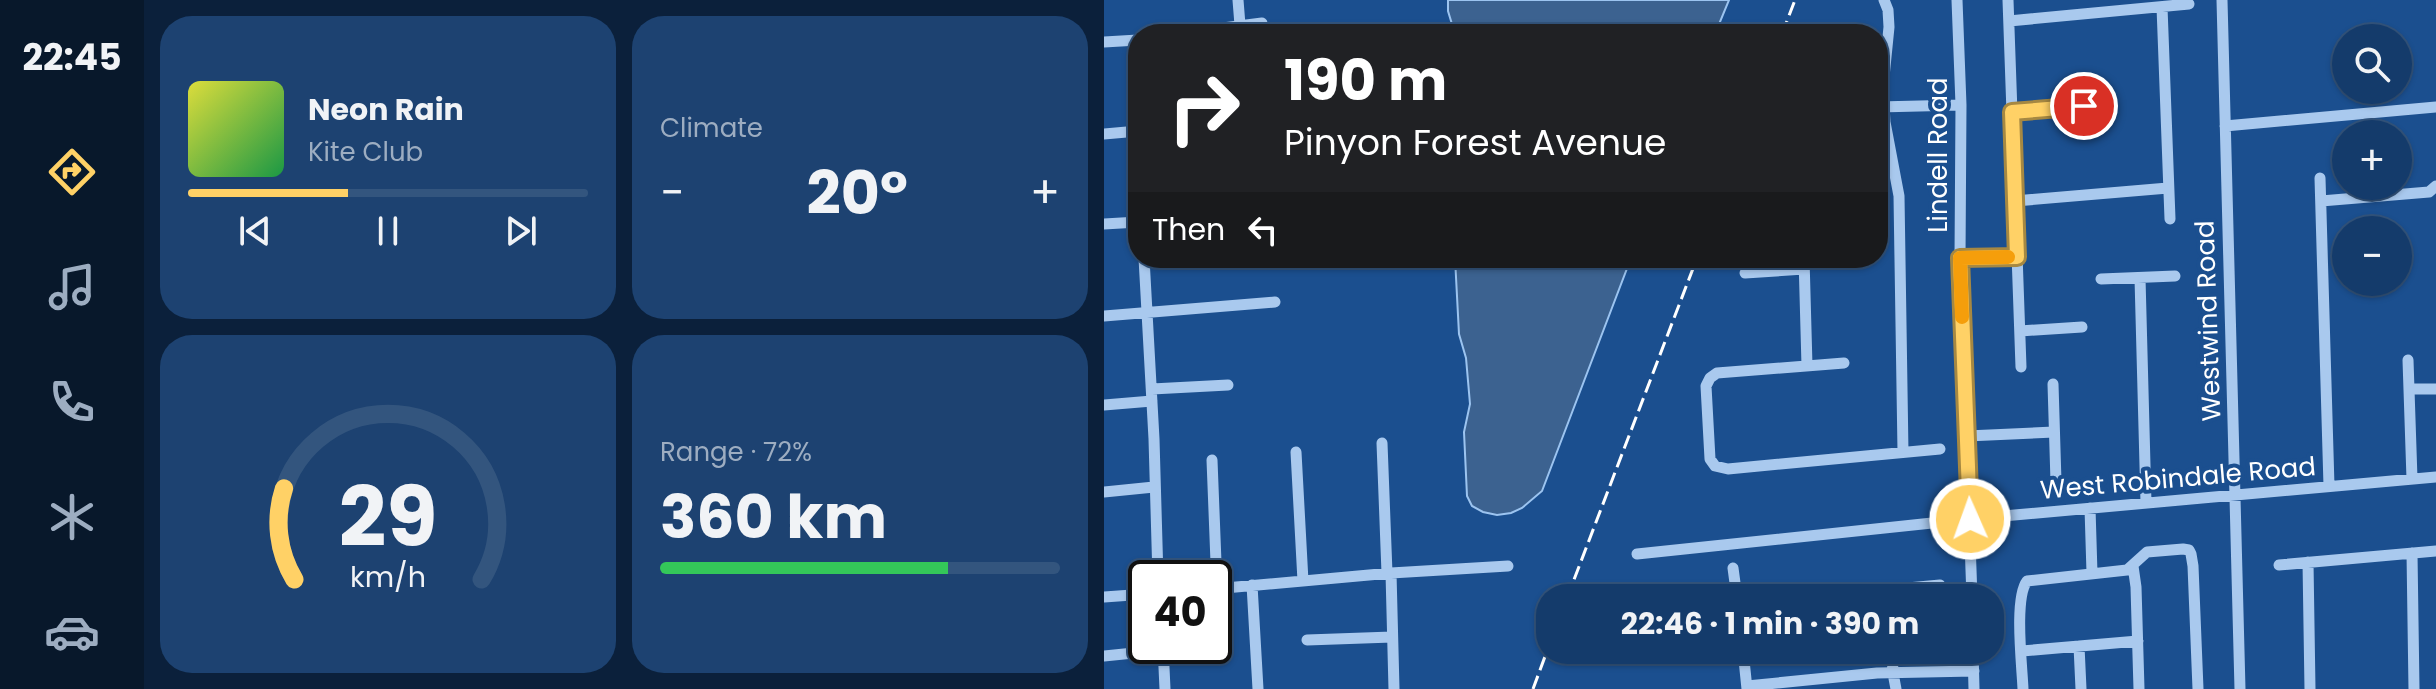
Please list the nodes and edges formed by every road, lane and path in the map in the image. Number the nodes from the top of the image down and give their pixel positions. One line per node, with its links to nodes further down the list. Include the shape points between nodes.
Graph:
1 (1238, 0): 10 (street)
2 (1884, 0): 12 (street)
3 (1957, 0): 16 (street, Lindell Road)
4 (2008, 0): 8 (street)
5 (2222, 0): 20 (street, Westwind Road)
6 (2189, 4): 7 (street)
7 (2162, 7): 8 (street); 26 (street)
8 (2009, 21): 19 (street)
9 (1262, 23): 11 (street)
10 (1240, 24)
11 (1251, 24)
12 (1888, 37)
13 (1128, 41): 14 (street)
14 (1104, 42)
15 (2108, 104): 19 (street)
16 (1961, 105): 17 (street); 33 (street, Lindell Road)
17 (1888, 107)
18 (2436, 107): 20 (street)
19 (2012, 112): 27 (street)
20 (2225, 126): 69 (street, Westwind Road)
21 (1128, 132): 22 (street)
22 (1104, 134)
23 (1888, 144): 61 (street, via 1899,196)
24 (2320, 178): 28 (street)
25 (2436, 186): 28 (street, via 2429,192)
26 (2168, 188): 27 (street); 29 (street)
27 (2015, 201): 32 (street)
28 (2321, 201): 66 (street)
29 (2170, 219)
30 (1128, 223): 31 (street)
31 (1104, 224)
32 (2017, 257): 33 (street); 45 (street)
33 (1960, 258): 57 (street, Lindell Road)
34 (1144, 268): 42 (street)
35 (1774, 268): 37 (street)
36 (1804, 268): 48 (street)
37 (1745, 273)
38 (2175, 276): 39 (street)
39 (2140, 278): 40 (street); 70 (street)
40 (2101, 279)
41 (1275, 302): 42 (street)
42 (1146, 312): 43 (street); 54 (street)
43 (1104, 316)
44 (2082, 327): 45 (street)
45 (2020, 331): 49 (street)
46 (2408, 360): 52 (street)
47 (1844, 363): 48 (street)
48 (1807, 366): 61 (street, via 1717,373 1710,378 1710,459 1715,466)
49 (2021, 367)
50 (2053, 384): 56 (street)
51 (1228, 385): 54 (street)
52 (2409, 389): 53 (street); 64 (street)
53 (2436, 389)
54 (1152, 395): 55 (street); 67 (street)
55 (1104, 405)
56 (2054, 432): 57 (street); 65 (street)
57 (1967, 436): 72 (street, Lindell Road)
58 (1382, 443): 83 (street)
59 (1940, 449): 61 (street)
60 (1296, 452): 85 (street)
61 (1903, 452)
62 (1212, 460): 77 (street)
63 (2436, 477): 64 (street, West Robindale Road)
64 (2412, 479): 66 (street, West Robindale Road)
65 (2056, 482)
66 (2329, 486): 69 (street, West Robindale Road)
67 (1154, 487): 68 (street); 76 (street)
68 (1104, 492)
69 (2235, 495): 70 (street, West Robindale Road); 115 (street, Westwind Road)
70 (2146, 503): 71 (street, West Robindale Road)
71 (2090, 508): 72 (street, West Robindale Road); 84 (street)
72 (1970, 519): 75 (street, West Robindale Road); 87 (street, Lindell Road)
73 (2436, 551): 74 (street)
74 (2412, 553): 78 (street); 117 (street)
75 (1637, 554)
76 (1157, 560)
77 (1215, 560)
78 (2308, 562): 79 (street); 116 (street)
79 (2279, 565)
80 (1508, 566): 83 (street)
81 (2133, 566): 84 (street); 94 (street); 114 (street, via 2147,552 2189,550)
82 (1733, 568): 86 (street)
83 (1389, 573): 85 (street); 92 (street)
84 (2092, 573): 96 (street, via 2032,579 2023,585)
85 (1303, 581): 88 (street)
86 (1735, 584)
87 (1972, 584)
88 (1252, 585): 89 (street); 107 (street)
89 (1232, 587)
90 (1128, 595): 91 (street)
91 (1104, 597)
92 (1392, 637): 93 (street); 108 (street)
93 (1307, 640)
94 (2138, 641): 95 (street); 113 (street)
95 (2079, 646): 96 (street); 112 (street)
96 (2022, 651): 111 (street)
97 (1128, 653): 98 (street)
98 (1104, 656)
99 (1164, 664): 106 (street)
100 (1745, 664): 105 (street)
101 (1893, 664): 104 (street)
102 (1974, 664): 103 (street)
103 (1974, 671): 104 (street); 110 (street)
104 (1893, 673): 105 (street); 109 (street)
105 (1747, 687)
106 (1165, 689)
107 (1258, 689)
108 (1394, 689)
109 (1896, 689)
110 (1974, 689)
111 (2023, 689)
112 (2081, 689)
113 (2139, 689)
114 (2198, 689)
115 (2240, 689)
116 (2310, 689)
117 (2414, 689)

